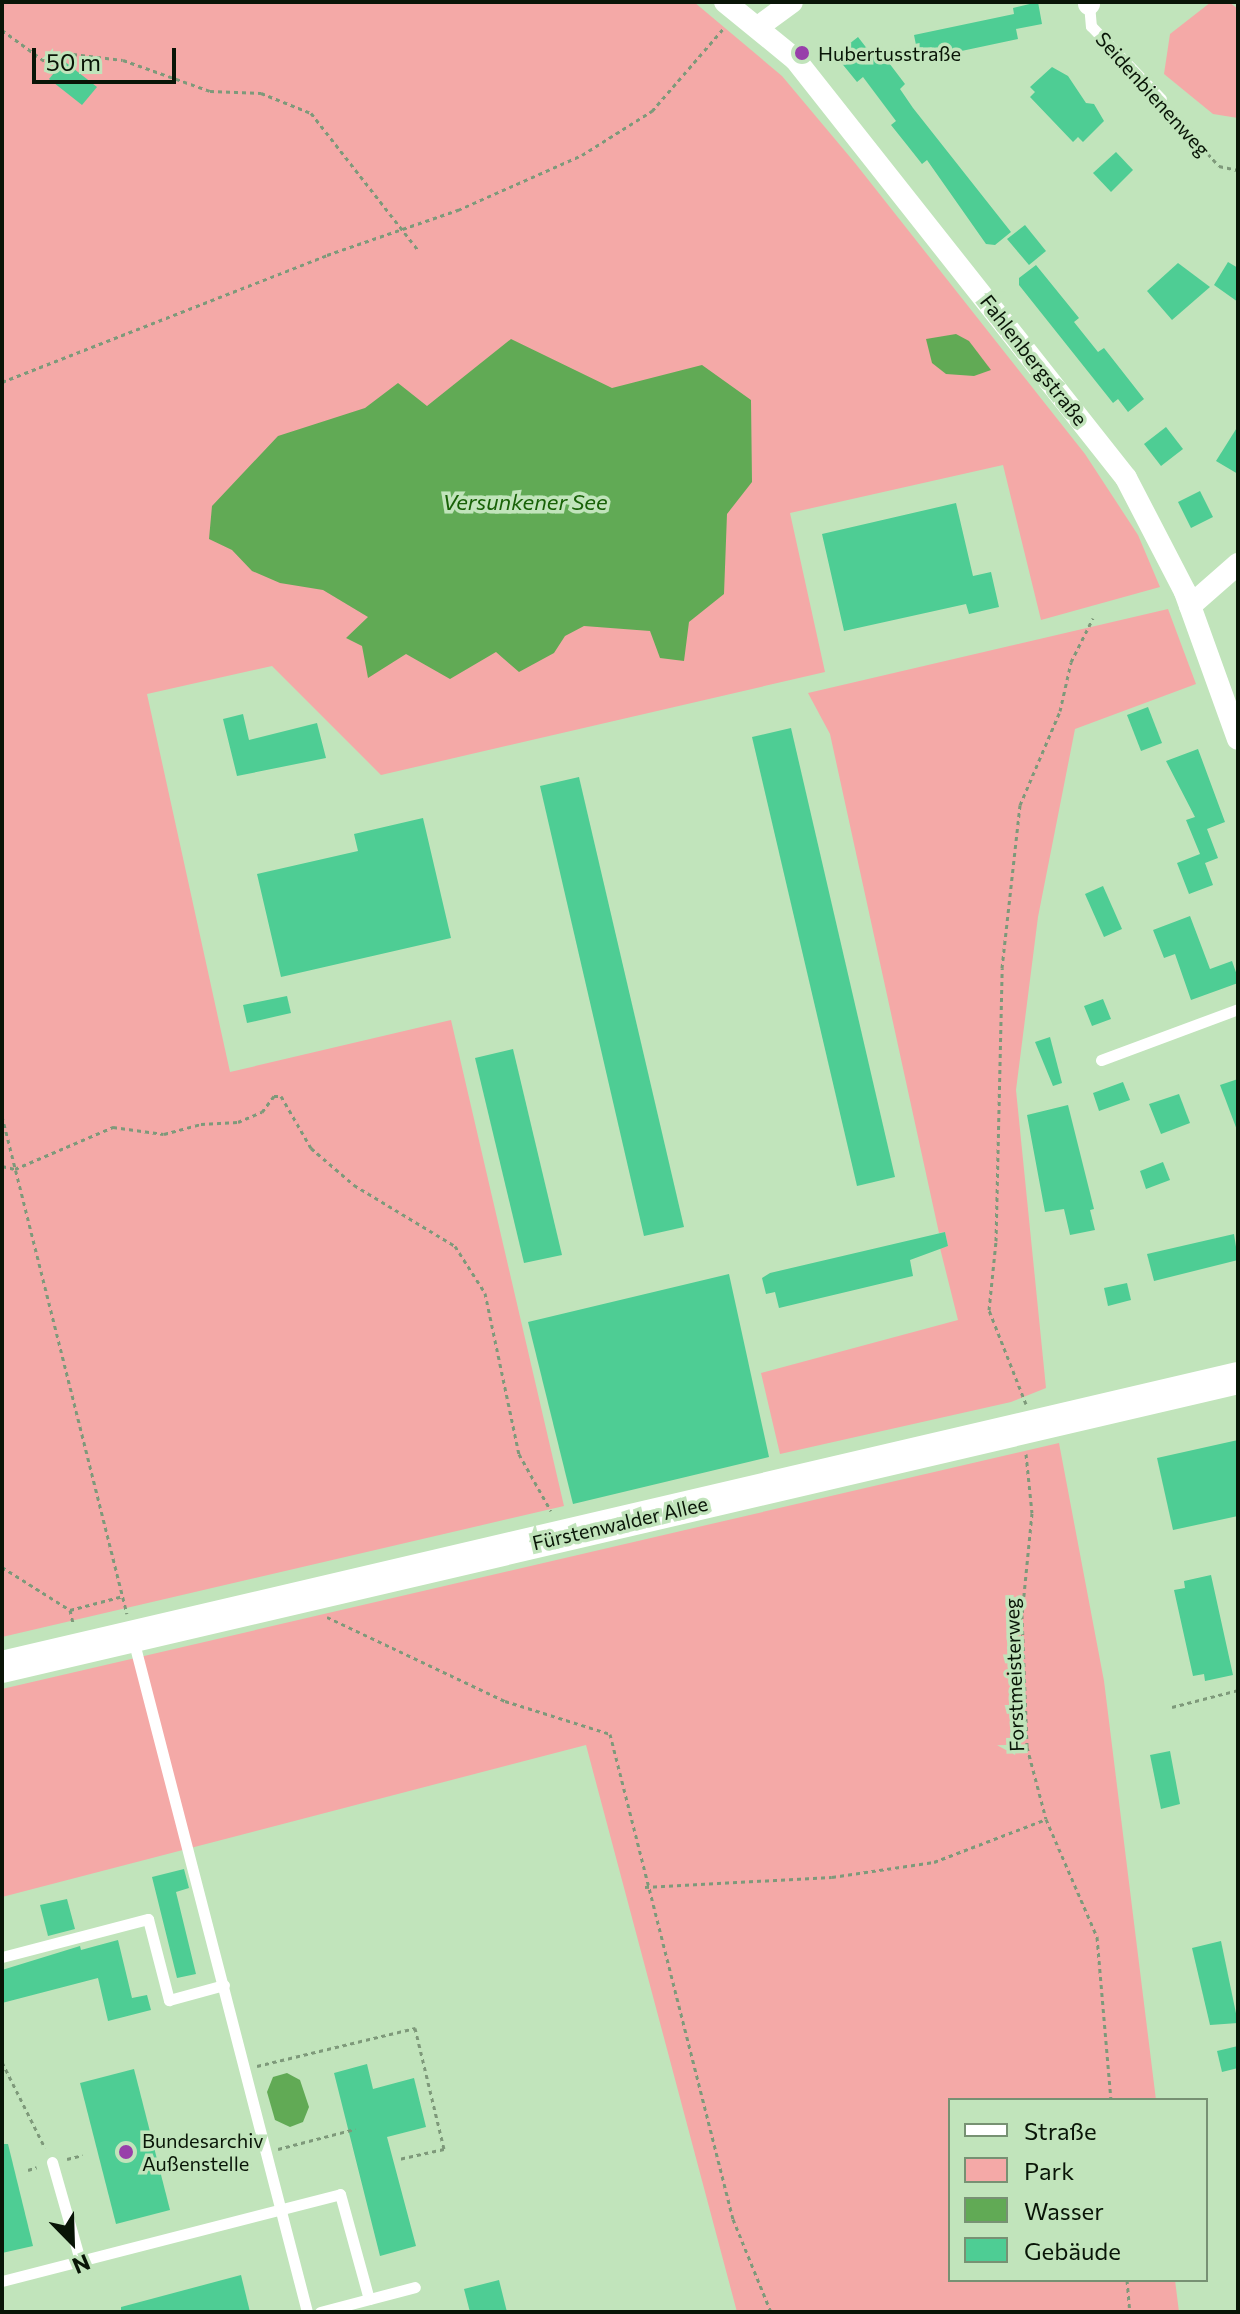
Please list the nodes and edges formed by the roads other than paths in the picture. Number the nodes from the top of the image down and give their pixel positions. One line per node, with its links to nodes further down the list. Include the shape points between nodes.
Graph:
1 (725, 2): 4 (street)
2 (792, 2): 4 (street)
3 (1089, 3): 5 (lane, Seidenbienenweg, via 1091,26)
4 (751, 22): 7 (street, Fahlenbergstraße, via 795,59 1126,478)
5 (1161, 99)
6 (1238, 564): 7 (street)
7 (1190, 606): 8 (street, Fahlenbergstraße)
8 (1231, 698): 9 (street, Fahlenbergstraße)
9 (1238, 739)
10 (1238, 1009): 11 (lane)
11 (1101, 1060)
12 (1238, 1378): 13 (main road, Fürstenwalder Allee)
13 (133, 1637): 14 (main road, Fürstenwalder Allee); 16 (lane)
14 (2, 1667)
15 (2, 1957): 16 (lane, via 148,1919 169,2000)
16 (224, 1985): 18 (lane)
17 (52, 2162): 19 (lane)
18 (281, 2208): 19 (lane); 22 (lane, via 340,2194); 23 (lane)
19 (80, 2260): 20 (lane)
20 (2, 2281)
21 (415, 2287): 22 (lane)
22 (369, 2299): 24 (lane)
23 (307, 2312)
24 (320, 2312)

